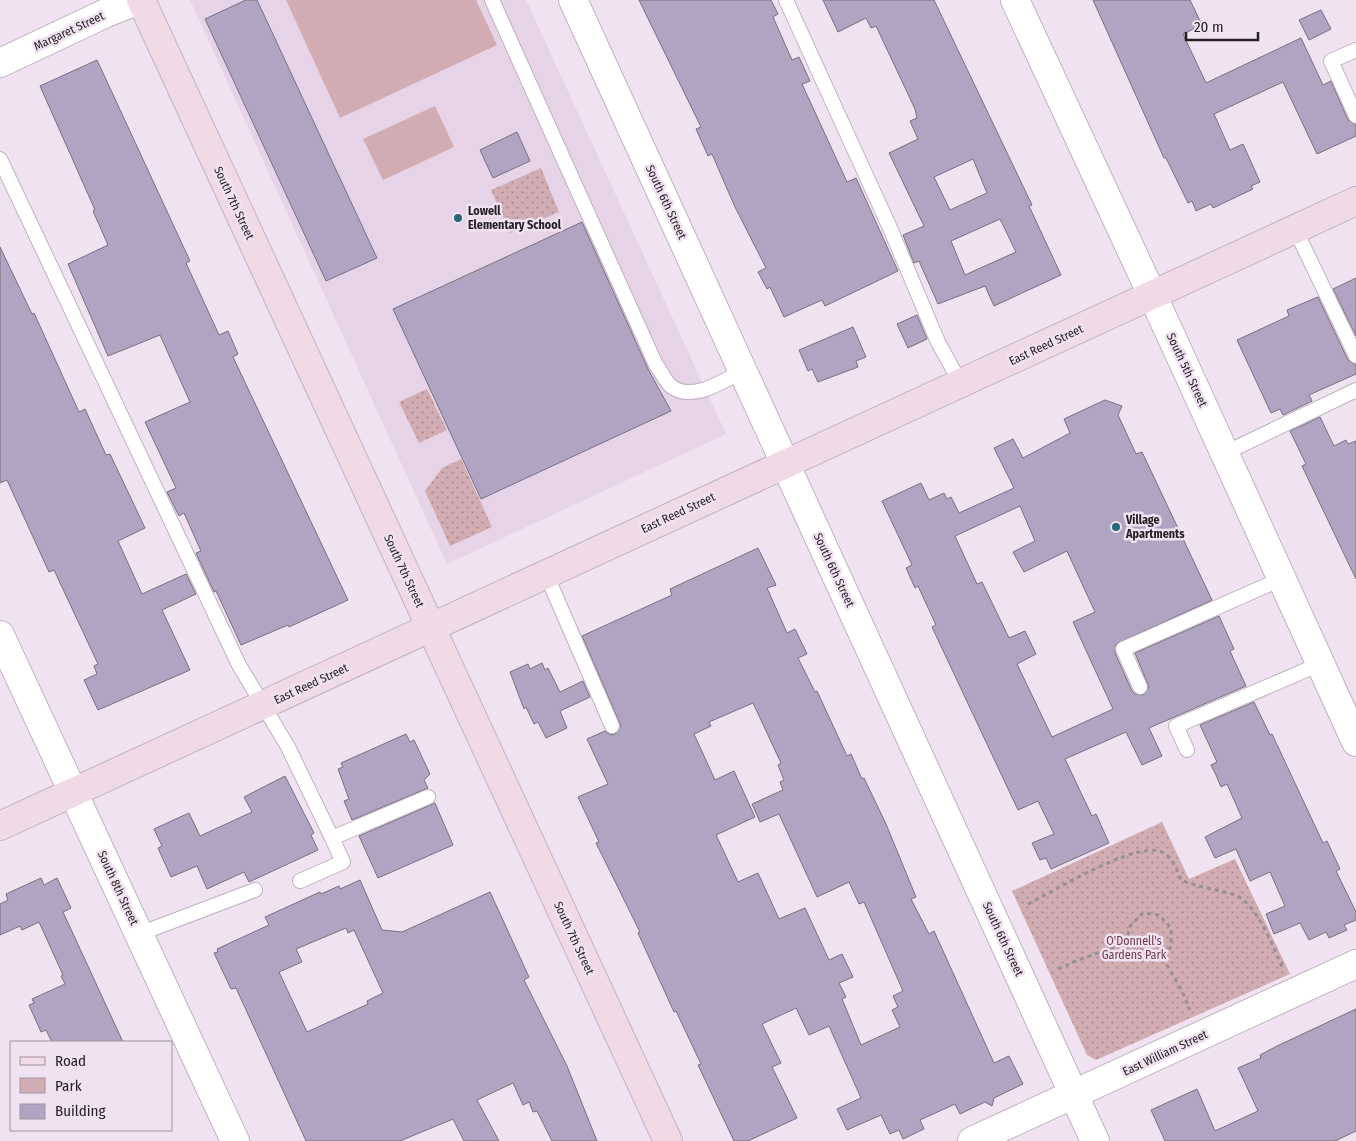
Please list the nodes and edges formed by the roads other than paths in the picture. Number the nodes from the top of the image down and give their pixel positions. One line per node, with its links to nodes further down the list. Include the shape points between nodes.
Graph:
1 (140, 0): 7 (street, Margaret Street); 21 (street, South 7th Street)
2 (492, 0): 14 (lane, via 656,365 671,387 691,393)
3 (573, 0): 14 (street, South 6th Street)
4 (786, 0): 15 (lane, via 938,342)
5 (1015, 0): 12 (street, South 5th Street)
6 (1356, 50): 8 (lane, via 1331,61)
7 (0, 63)
8 (1356, 116)
9 (0, 159): 25 (lane, via 239,665)
10 (1356, 201): 11 (street, East Reed Street)
11 (1295, 229): 12 (street, East Reed Street); 13 (lane)
12 (1151, 296): 15 (street, East Reed Street); 17 (street, South 5th Street)
13 (1356, 356)
14 (743, 370): 18 (street, South 6th Street)
15 (961, 384): 18 (street, East Reed Street)
16 (1356, 390): 17 (lane)
17 (1225, 453): 20 (street, South 5th Street)
18 (785, 464): 19 (street, East Reed Street); 37 (street, South 6th Street)
19 (546, 574): 21 (street, East Reed Street); 26 (lane)
20 (1281, 579): 23 (street, South 5th Street); 24 (lane, via 1123,649)
21 (430, 629): 25 (street, East Reed Street); 39 (street, South 7th Street)
22 (0, 635): 29 (street, South 8th Street)
23 (1320, 664): 27 (street, South 5th Street); 28 (lane, via 1176,726)
24 (1140, 687)
25 (263, 706): 29 (street, East Reed Street); 32 (lane, via 288,747)
26 (612, 726)
27 (1356, 742)
28 (1187, 750)
29 (74, 792): 31 (street, East Reed Street); 35 (street, South 8th Street)
30 (428, 797): 32 (lane)
31 (0, 826)
32 (332, 838): 33 (lane, via 343,862)
33 (300, 881)
34 (255, 890): 35 (lane)
35 (139, 934): 38 (street, South 8th Street)
36 (1356, 964): 37 (street, East William Street)
37 (1074, 1095): 40 (street, East William Street); 41 (street, South 6th Street)
38 (235, 1141)
39 (668, 1141)
40 (972, 1141)
41 (1095, 1141)

